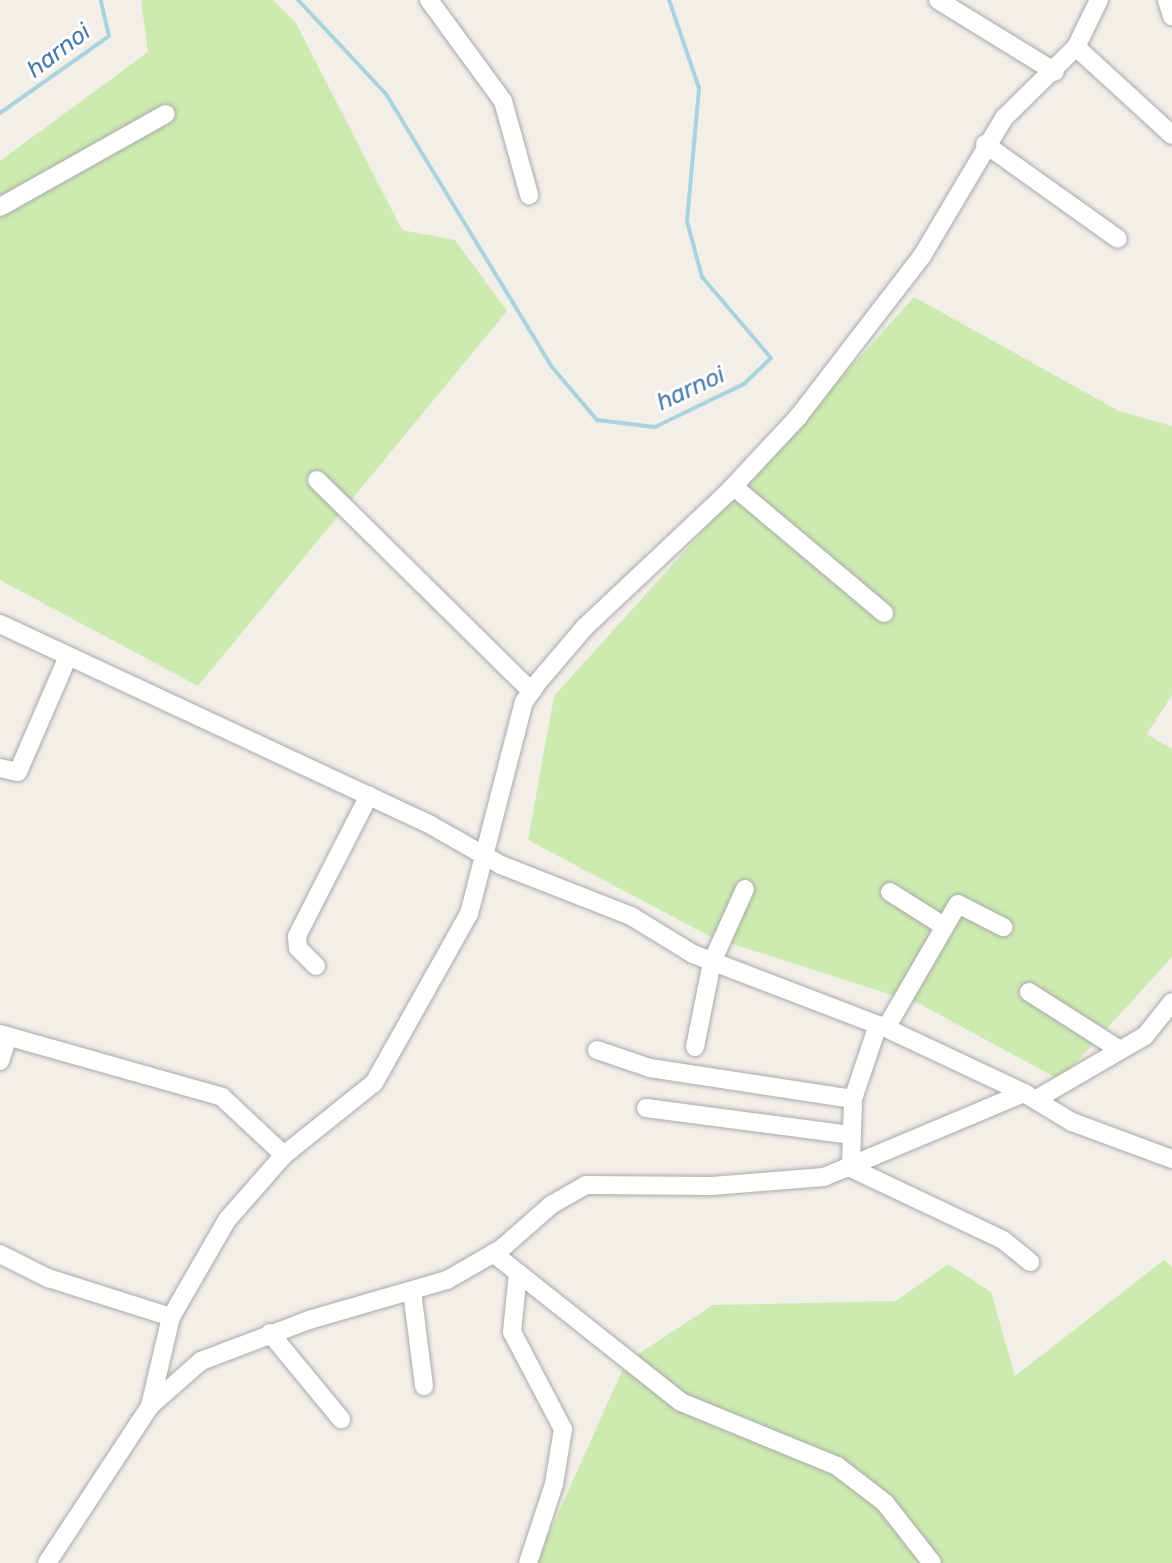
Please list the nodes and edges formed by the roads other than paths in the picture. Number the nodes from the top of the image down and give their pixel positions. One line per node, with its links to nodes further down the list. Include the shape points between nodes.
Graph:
1 (429, 0): 11 (street, via 503,101)
2 (938, 0): 7 (street)
3 (1099, 0): 6 (street)
4 (1167, 0): 5 (street)
5 (1172, 16)
6 (1076, 47): 7 (street); 9 (street)
7 (1055, 72): 10 (street, via 1004,118)
8 (166, 114): 12 (street)
9 (1172, 135)
10 (985, 144): 13 (street); 15 (street, via 922,256 798,417)
11 (529, 195)
12 (0, 207)
13 (1118, 239)
14 (317, 480): 19 (street)
15 (734, 487): 16 (street); 19 (street, via 585,627)
16 (884, 613)
17 (0, 624): 18 (street)
18 (67, 659): 20 (street, via 18,772); 21 (street)
19 (531, 691): 22 (street)
20 (0, 768)
21 (369, 795): 22 (street); 28 (street, via 297,936 298,948)
22 (488, 856): 27 (street, via 631,916); 41 (street, via 469,914 374,1083)
23 (745, 889): 27 (street)
24 (890, 892): 25 (street)
25 (942, 925): 26 (street, via 964,902); 31 (street)
26 (1003, 927)
27 (712, 962): 31 (street); 33 (street)
28 (316, 966)
29 (1029, 992): 35 (street)
30 (1172, 1002): 35 (street, via 1154,1029)
31 (882, 1027): 37 (street); 38 (street)
32 (4, 1036): 36 (street); 41 (street, via 222,1097)
33 (695, 1047)
34 (597, 1050): 38 (street, via 650,1068)
35 (1120, 1050): 37 (street)
36 (0, 1061)
37 (1032, 1095): 42 (street, via 1072,1122); 43 (street)
38 (853, 1099): 40 (street)
39 (646, 1108): 40 (street)
40 (850, 1135): 43 (street)
41 (284, 1155): 49 (street, via 227,1220)
42 (1172, 1159)
43 (851, 1168): 44 (street, via 753,1185 596,1181 551,1205); 46 (street, via 1003,1240)
44 (493, 1253): 47 (street); 48 (street)
45 (0, 1254): 49 (street, via 48,1278)
46 (1030, 1262)
47 (518, 1273): 55 (street, via 512,1332 563,1429 554,1484); 56 (street, via 696,1411 837,1466 885,1503)
48 (412, 1291): 50 (street); 51 (street)
49 (171, 1317): 52 (street)
50 (270, 1333): 52 (street, via 201,1361); 53 (street)
51 (424, 1386)
52 (150, 1406): 54 (street)
53 (341, 1419)
54 (47, 1563)
55 (528, 1563)
56 (932, 1563)

